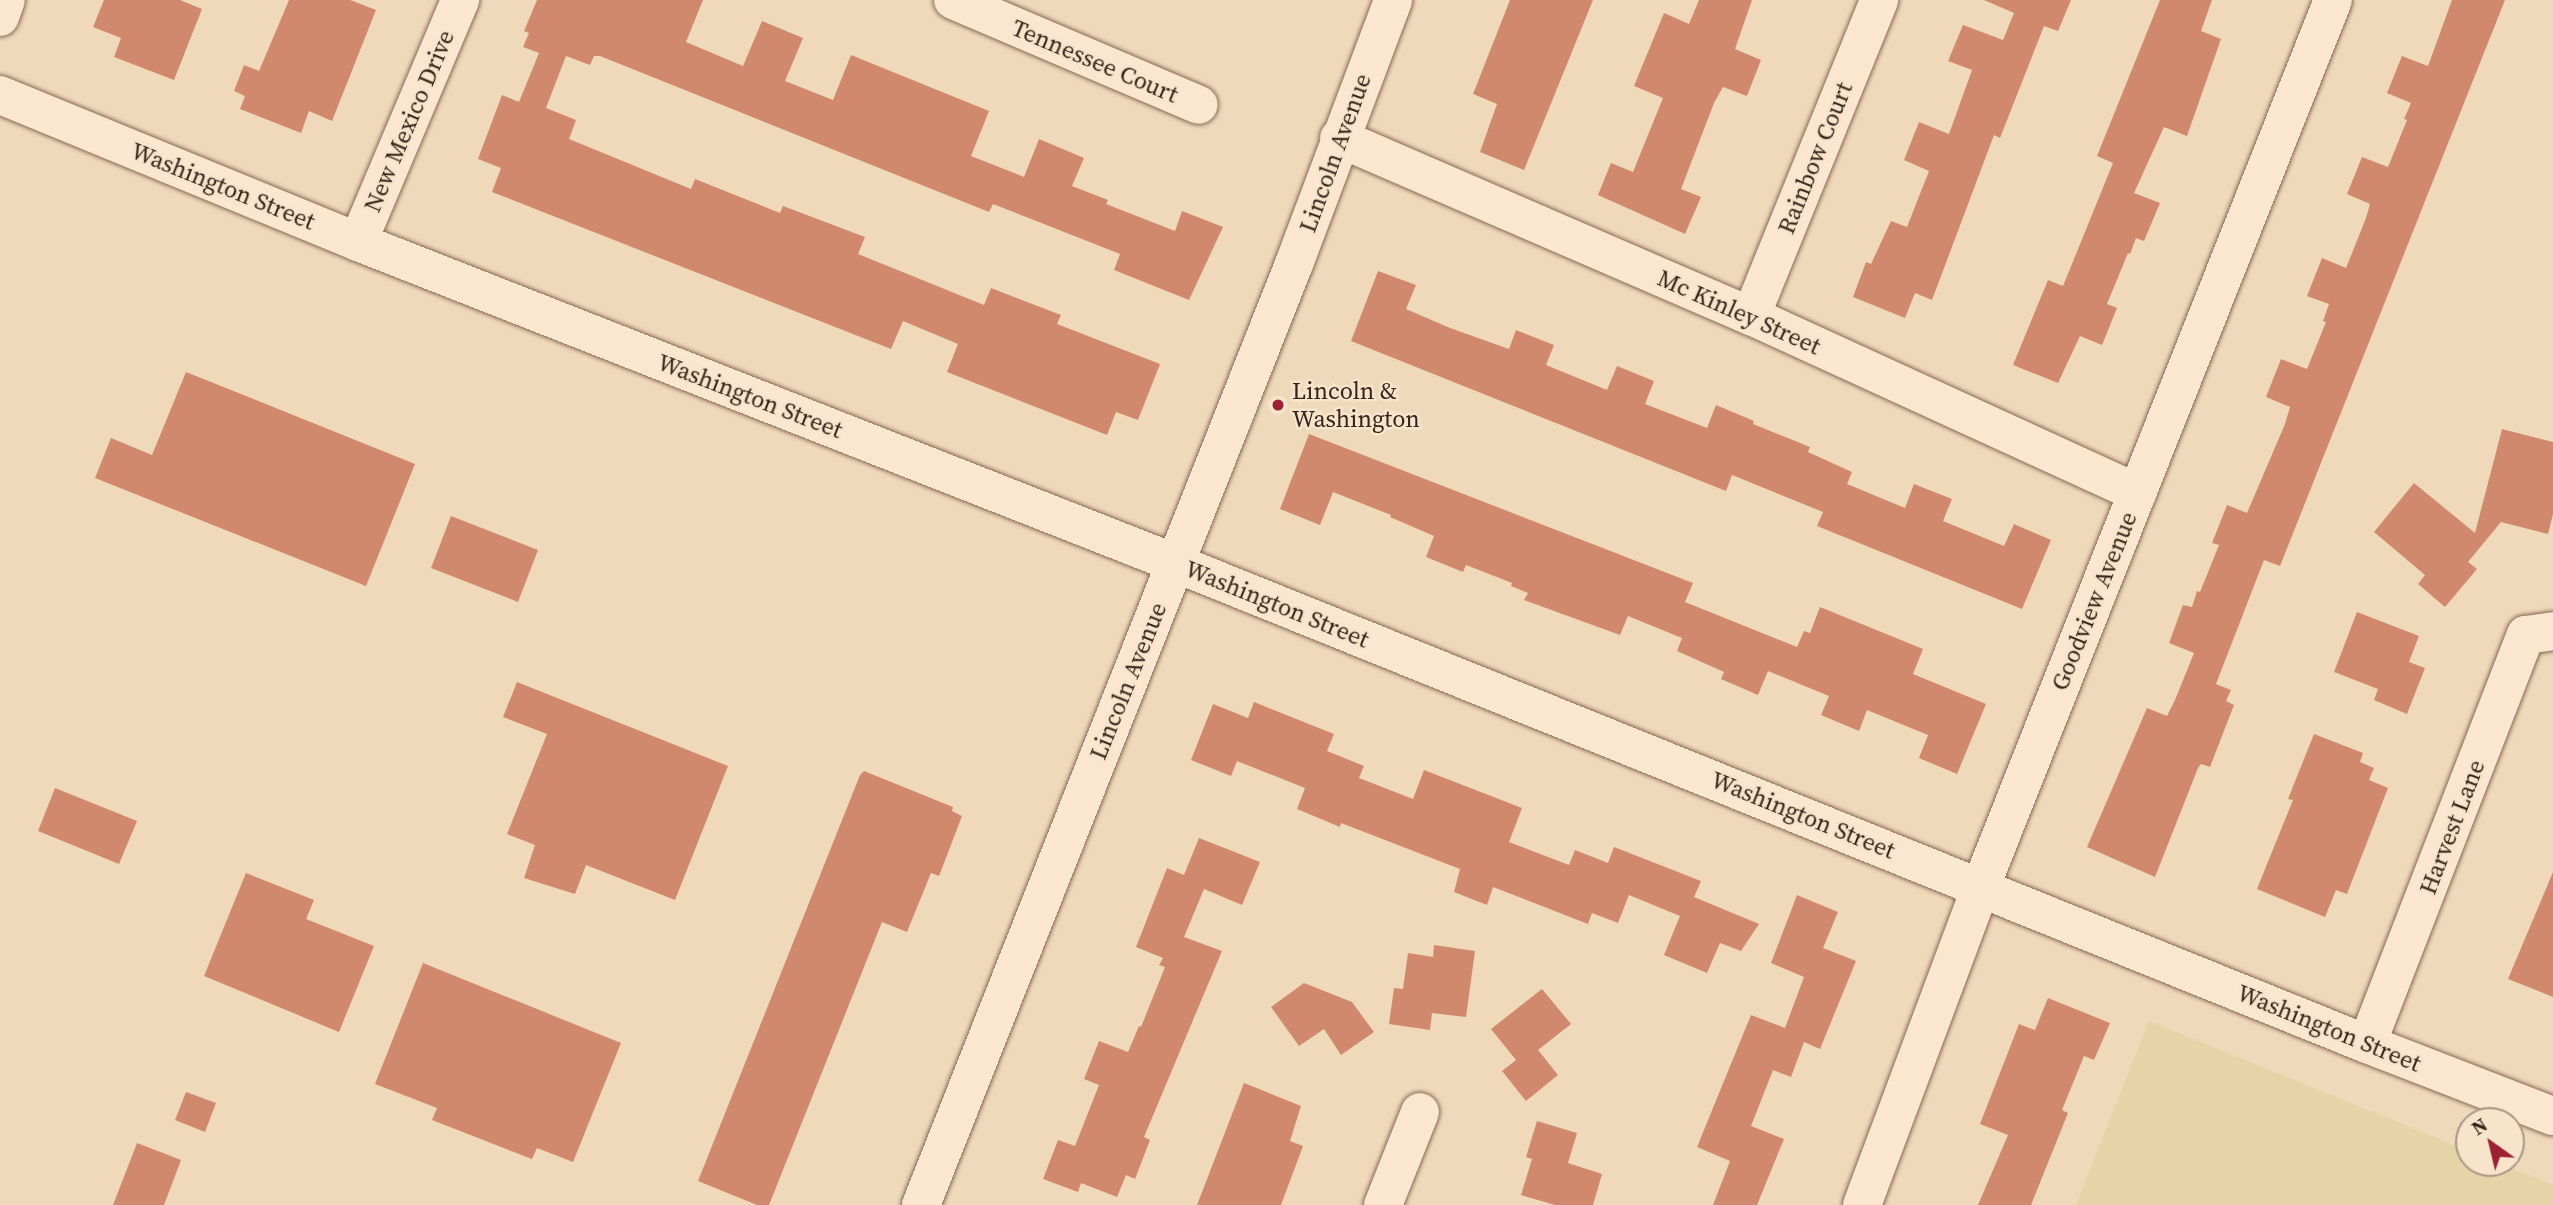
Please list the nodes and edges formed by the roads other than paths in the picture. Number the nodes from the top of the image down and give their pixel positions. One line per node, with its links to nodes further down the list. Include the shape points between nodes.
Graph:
1 (6, 0): 7 (street)
2 (460, 0): 11 (street, New Mexico Drive)
3 (953, 0): 9 (street, Tennessee Court)
4 (1393, 0): 10 (street, Lincoln Avenue)
5 (1879, 0): 12 (street, Rainbow Court)
6 (2333, 0): 13 (street, Goodview Avenue)
7 (0, 17)
8 (0, 95): 11 (street, Washington Street)
9 (1199, 105)
10 (1339, 138): 12 (street, Mc Kinley Street); 14 (street, Lincoln Avenue)
11 (358, 242): 14 (street, Washington Street)
12 (1751, 316): 13 (street, Mc Kinley Street)
13 (2137, 493): 16 (street, Goodview Avenue)
14 (1175, 562): 16 (street, Washington Street); 20 (street, Lincoln Avenue)
15 (2553, 631): 17 (street, Harvest Lane, via 2526,635)
16 (1981, 886): 17 (street, Washington Street); 22 (street, Goodview Avenue)
17 (2367, 1044): 19 (street, Washington Street)
18 (1420, 1112): 21 (street)
19 (2553, 1116)
20 (921, 1205)
21 (1383, 1205)
22 (1861, 1205)

